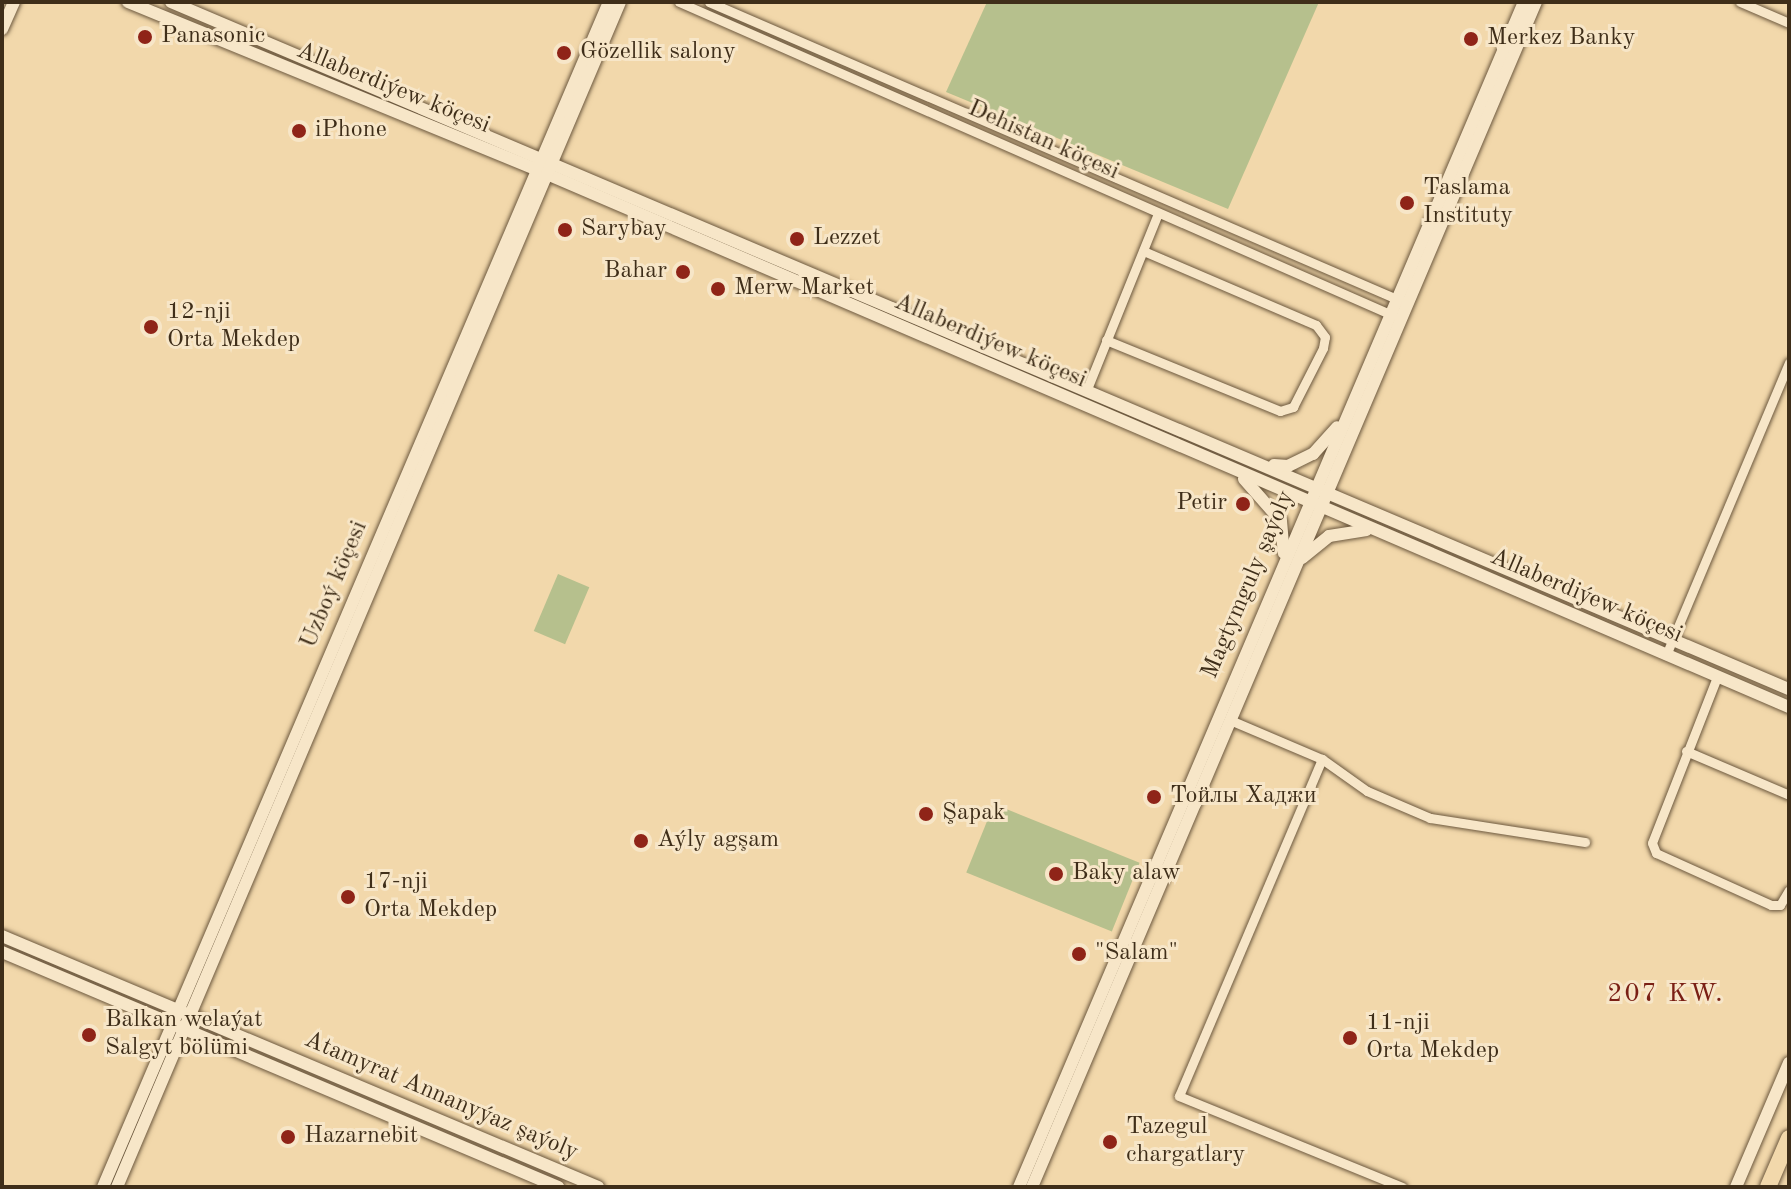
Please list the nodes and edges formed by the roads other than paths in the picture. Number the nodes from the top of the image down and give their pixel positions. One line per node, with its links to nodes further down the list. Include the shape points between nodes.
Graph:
1 (14, 2): 12 (street)
2 (128, 2): 13 (street, Allaberdiýew köçesi)
3 (171, 2): 13 (street, Allaberdiýew köçesi)
4 (609, 2): 13 (street, Uzboý köçesi)
5 (620, 2): 13 (street, Uzboý köçesi)
6 (679, 2): 14 (street, Dehistan köçesi)
7 (709, 2): 16 (street, Dehistan köçesi)
8 (1524, 2): 16 (street, Magtymguly şaýoly)
9 (1536, 2): 24 (street, Magtymguly şaýoly)
10 (1740, 2): 11 (street)
11 (1789, 23)
12 (2, 29)
13 (543, 167): 20 (street, Allaberdiýew köçesi); 22 (street, Allaberdiýew köçesi); 43 (street, Uzboý köçesi)
14 (1158, 213): 15 (street); 17 (street, Dehistan köçesi)
15 (1143, 251): 18 (street); 18 (street, via 1316,325 1325,337 1323,348 1293,407 1280,411)
16 (1399, 300): 17 (street, Magtymguly şaýoly)
17 (1392, 315): 21 (street, Magtymguly şaýoly)
18 (1106, 340): 20 (street)
19 (1789, 363): 30 (street)
20 (1087, 389): 23 (street, Allaberdiýew köçesi)
21 (1352, 404): 23 (street, via 1313,454 1288,466); 24 (street, Magtymguly şaýoly)
22 (1213, 461): 25 (street, Allaberdiýew köçesi); 29 (street, via 1249,482 1281,521 1286,535)
23 (1266, 464): 24 (street, Allaberdiýew köçesi)
24 (1322, 487): 25 (street, Magtymguly şaýoly); 26 (street, Magtymguly şaýoly); 30 (street, Allaberdiýew köçesi)
25 (1309, 501): 26 (street, Allaberdiýew köçesi); 29 (street, Magtymguly şaýoly)
26 (1322, 507): 27 (street, Allaberdiýew köçesi); 28 (street, Magtymguly şaýoly)
27 (1376, 530): 28 (street, via 1329,536); 31 (street, Allaberdiýew köçesi)
28 (1298, 563): 35 (street, Magtymguly şaýoly)
29 (1281, 573): 51 (street, Magtymguly şaýoly)
30 (1673, 639): 31 (street); 33 (street, Allaberdiýew köçesi)
31 (1666, 655): 32 (street, Allaberdiýew köçesi)
32 (1717, 677): 34 (street, Allaberdiýew köçesi); 36 (street)
33 (1789, 689)
34 (1789, 707)
35 (1230, 720): 37 (street); 52 (street, Magtymguly şaýoly)
36 (1686, 751): 38 (street); 40 (street, via 1654,830 1656,853 1771,905 1780,905)
37 (1322, 759): 39 (street, via 1367,791 1430,818); 53 (street, via 1179,1096)
38 (1789, 795)
39 (1585, 842)
40 (1789, 890)
41 (2, 936): 43 (street, Atamyrat Annanyýaz şaýoly)
42 (2, 952): 44 (street, Atamyrat Annanyýaz şaýoly)
43 (183, 1012): 44 (street, Uzboý köçesi); 50 (street, Atamyrat Annanyýaz şaýoly)
44 (177, 1026): 47 (street, Uzboý köçesi); 48 (street, Uzboý köçesi); 49 (street, Atamyrat Annanyýaz şaýoly)
45 (1789, 1063): 54 (street)
46 (1789, 1138): 55 (highway)
47 (103, 1187)
48 (117, 1187)
49 (558, 1187)
50 (598, 1187)
51 (1019, 1187)
52 (1032, 1187)
53 (1402, 1187)
54 (1736, 1187)
55 (1768, 1187)

